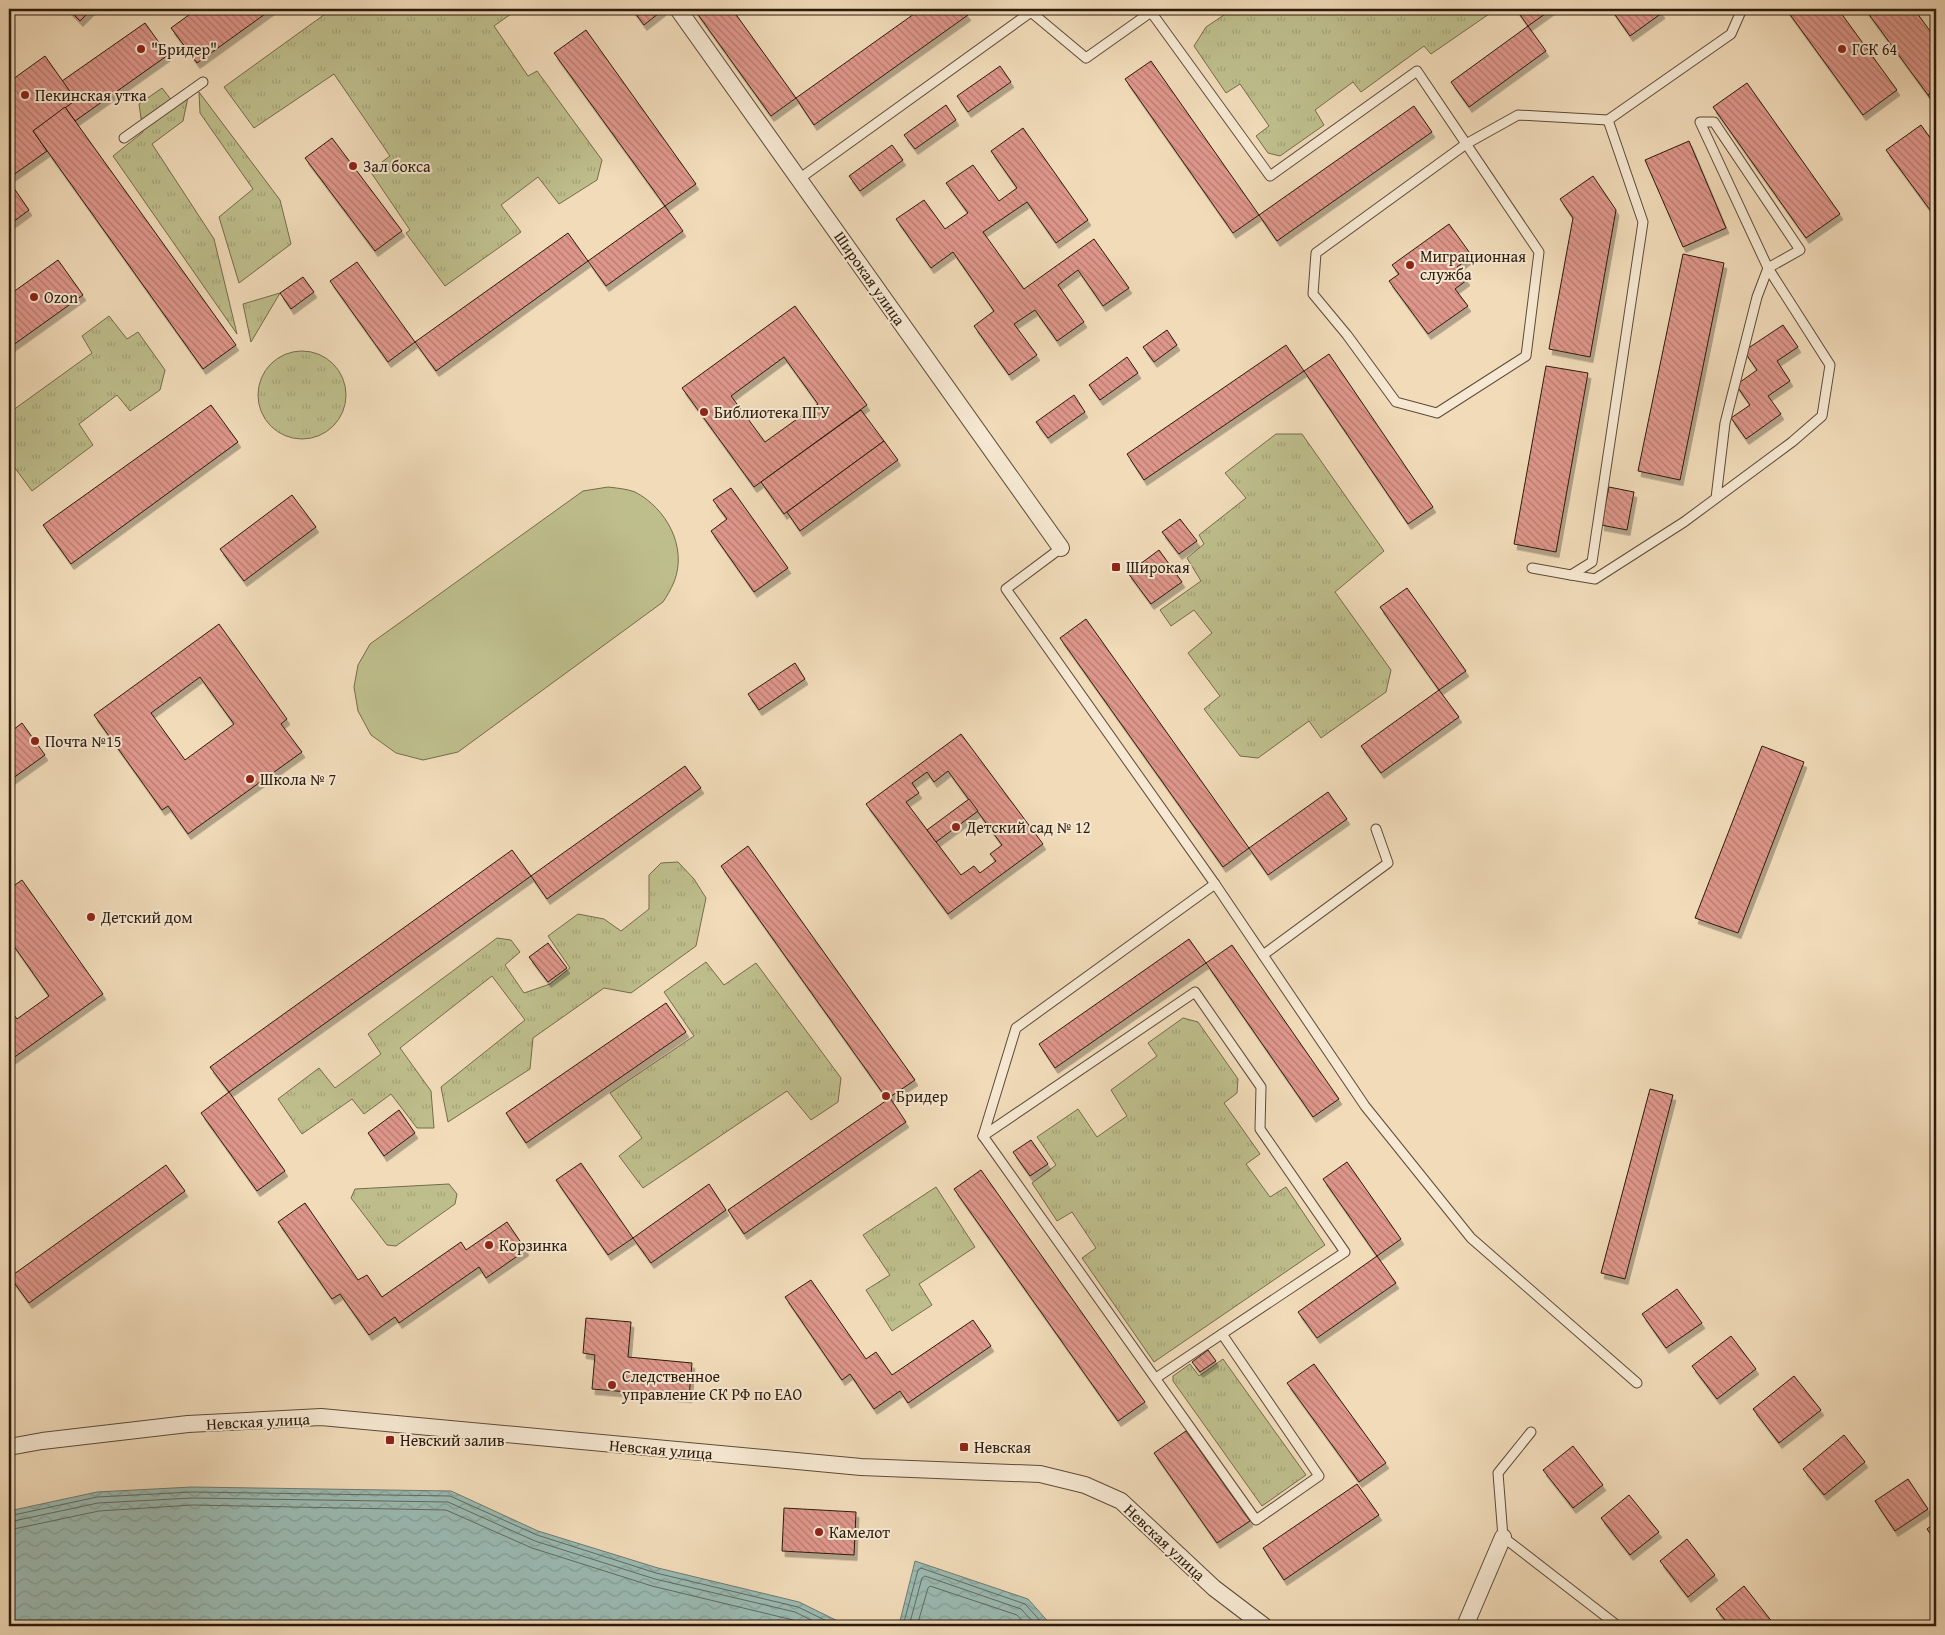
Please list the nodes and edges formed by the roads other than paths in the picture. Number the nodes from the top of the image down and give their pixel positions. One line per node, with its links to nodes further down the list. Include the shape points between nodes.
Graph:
1 (678, 9): 7 (street, Широкая улица)
2 (1742, 9): 4 (lane, via 1731,34)
3 (203, 82): 5 (lane)
4 (1608, 120): 6 (lane, via 1518,115); 12 (lane, via 1643,222 1592,562)
5 (124, 138)
6 (1466, 144): 6 (lane, via 1316,253 1313,294 1396,402 1437,412 1526,356 1540,252); 7 (lane, via 1417,71 1270,176 1151,12 1086,58 1031,12)
7 (799, 179): 10 (street, Широкая улица)
8 (1768, 268): 8 (lane, via 1720,165 1700,122 1714,122 1800,250); 9 (lane, via 1757,298 1725,424); 9 (lane, via 1830,365 1822,416)
9 (1716, 498): 12 (lane, via 1595,579)
10 (1061, 548): 14 (lane, via 1006,589)
11 (1532, 568): 12 (lane)
12 (1571, 575)
13 (1376, 828): 15 (lane, via 1388,863)
14 (1215, 884): 15 (lane); 16 (lane, via 1016,1028)
15 (1263, 955): 19 (lane, via 1366,1106 1471,1238)
16 (983, 1136): 17 (lane, via 1195,992 1261,1088 1260,1129 1345,1252); 18 (lane)
17 (1222, 1334): 18 (lane); 18 (lane, via 1319,1476 1256,1520)
18 (1156, 1378)
19 (1637, 1382)
20 (1532, 1432): 22 (lane, via 1498,1473)
21 (9, 1447): 23 (street, Невская улица, via 188,1424 321,1418 861,1467 1040,1474 1085,1485 1121,1501 1214,1588)
22 (1503, 1537): 24 (street); 25 (lane)
23 (1264, 1626)
24 (1464, 1626)
25 (1618, 1626)

